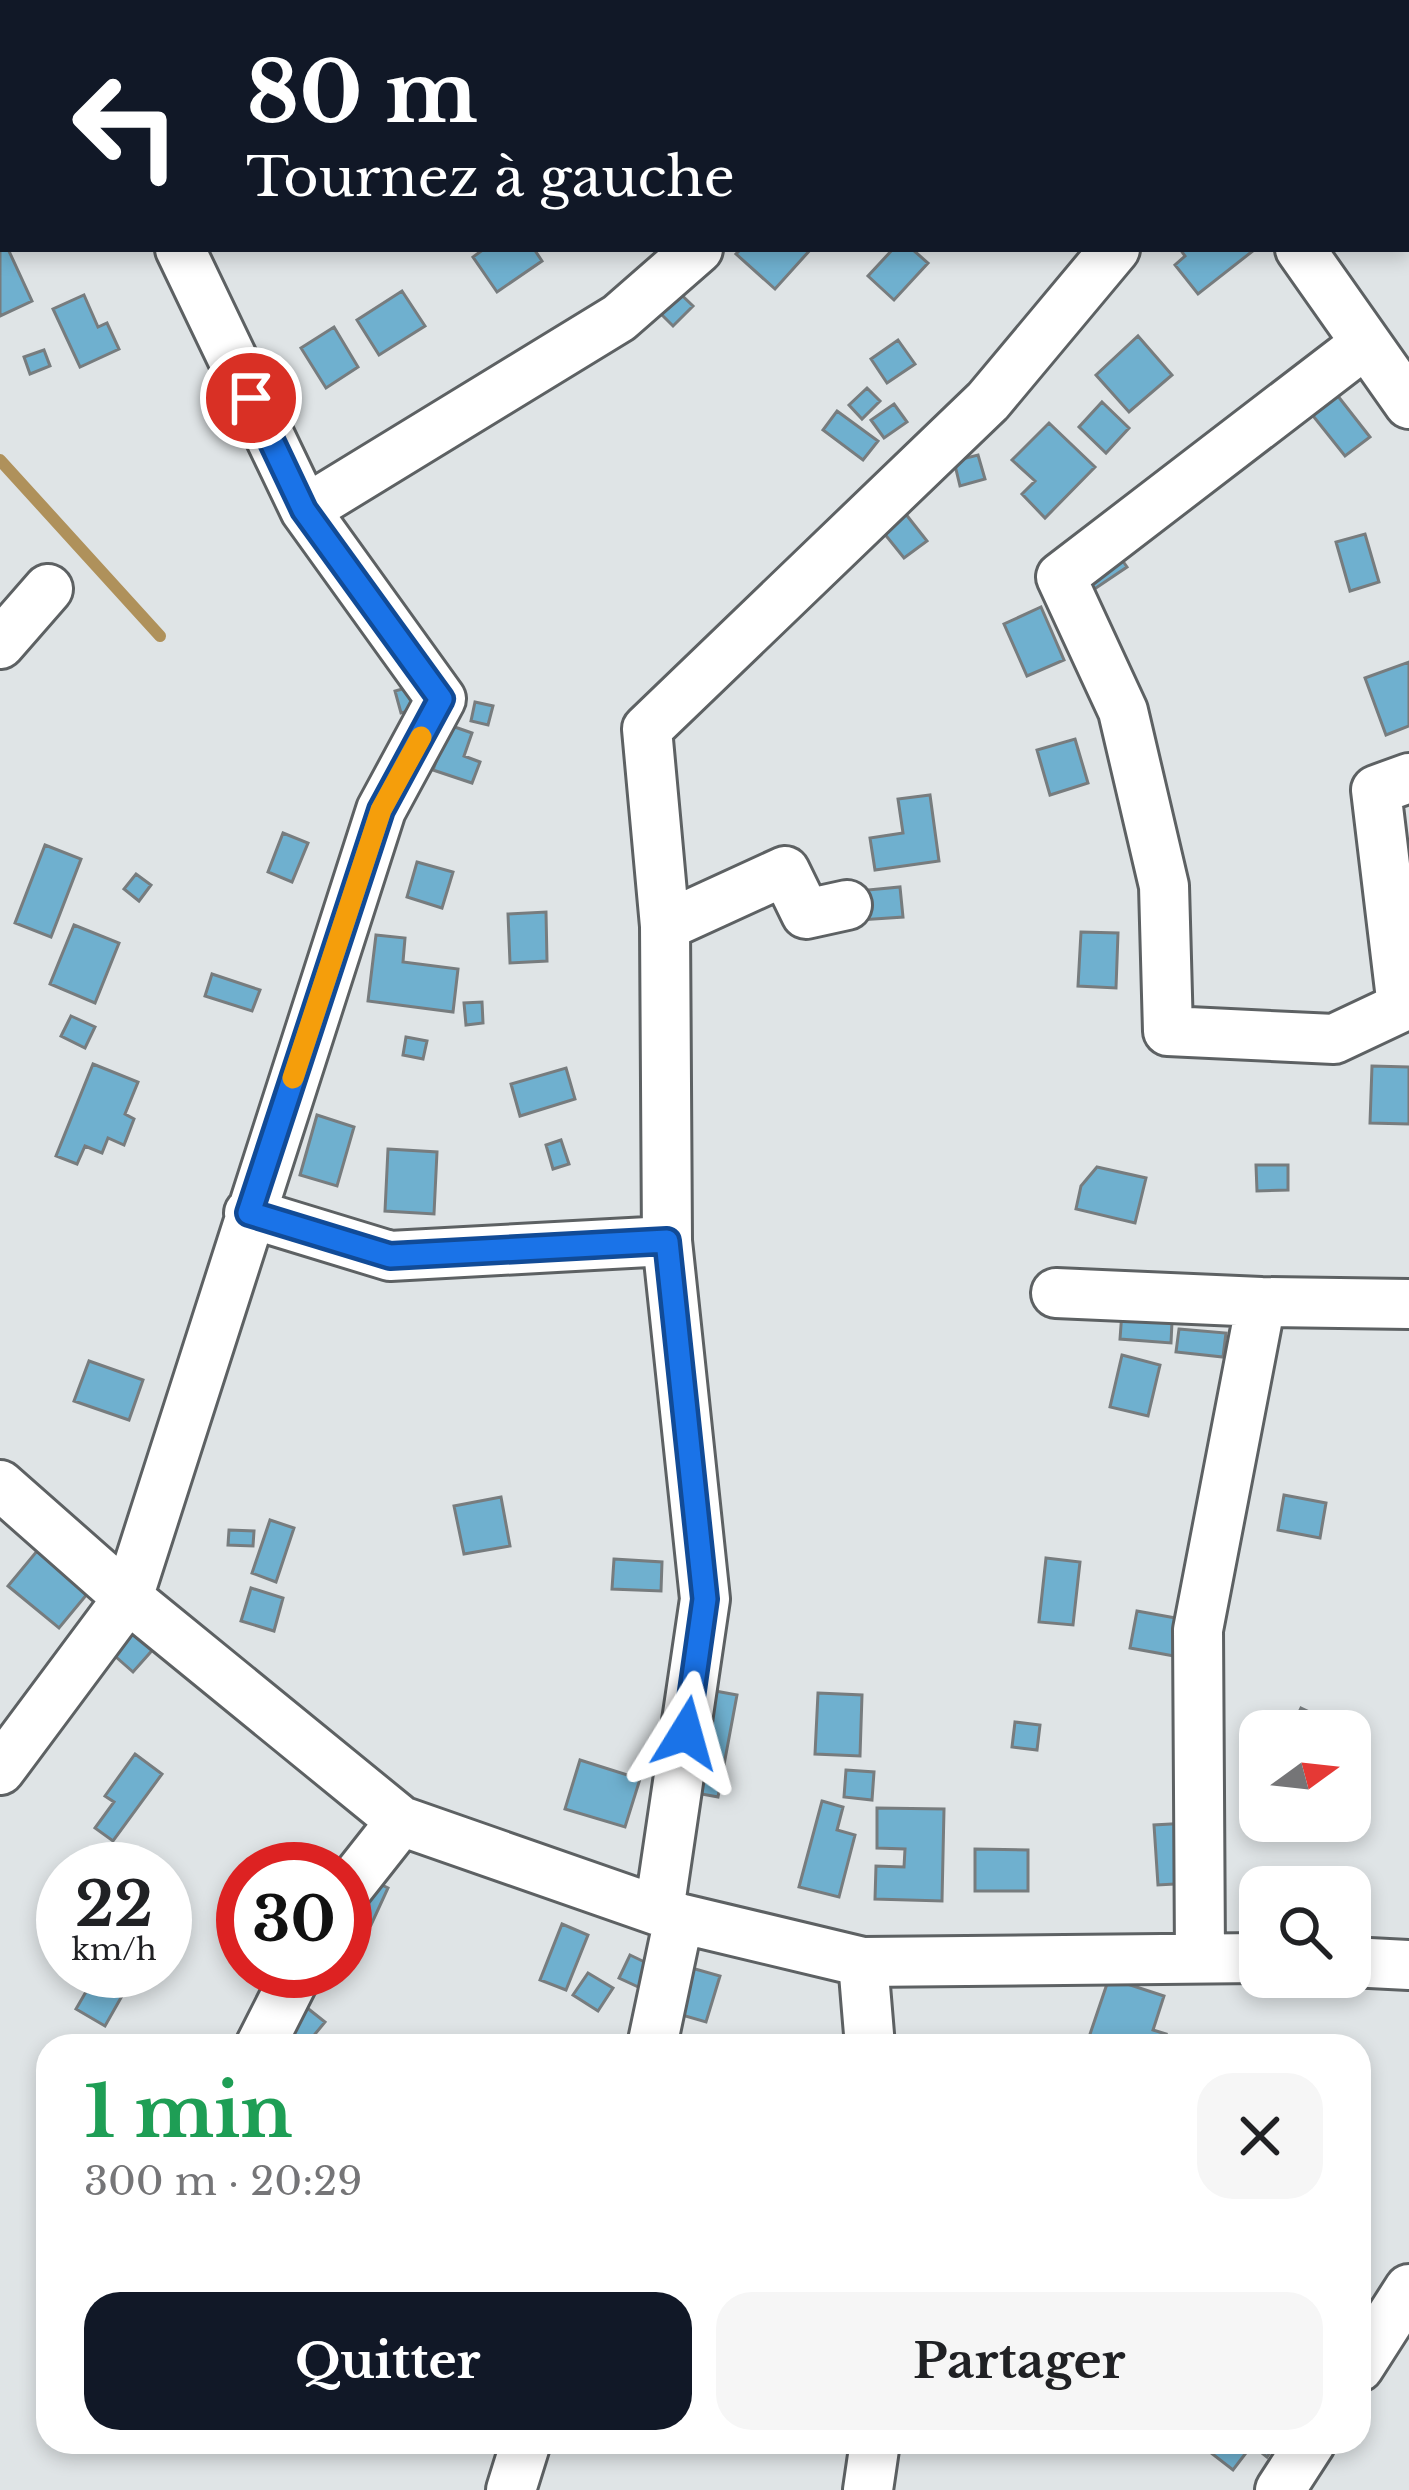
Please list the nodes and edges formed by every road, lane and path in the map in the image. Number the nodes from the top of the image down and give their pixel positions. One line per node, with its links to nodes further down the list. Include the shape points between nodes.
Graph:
1 (181, 252): 7 (street)
2 (695, 252): 7 (street, via 619,318)
3 (1112, 252): 12 (street, via 988,401 647,729)
4 (1302, 252): 5 (street)
5 (1366, 343): 6 (street); 10 (street, via 1061,577 1123,711 1164,886 1168,1030 1334,1039 1402,1006 1376,790)
6 (1409, 404)
7 (304, 510): 13 (street, via 441,699 381,810)
8 (48, 589): 9 (street)
9 (0, 644)
10 (1409, 778)
11 (847, 905): 12 (street, via 806,914 785,871)
12 (665, 926): 14 (street)
13 (249, 1213): 14 (street, via 390,1256); 19 (street)
14 (667, 1241): 23 (street, via 705,1599)
15 (1056, 1293): 16 (street)
16 (1261, 1301): 17 (street); 24 (street, via 1198,1630)
17 (1409, 1304)
18 (0, 1485): 19 (street)
19 (128, 1598): 20 (street); 21 (street)
20 (0, 1770)
21 (400, 1821): 22 (street); 23 (street)
22 (372, 1857)
23 (669, 1914): 26 (street); 31 (street)
24 (1200, 1955): 25 (street); 26 (street)
25 (1239, 1957)
26 (863, 1962): 32 (street)
27 (1371, 1963): 28 (street)
28 (1409, 1965)
29 (284, 1998): 30 (street)
30 (266, 2034)
31 (654, 2034)
32 (869, 2034)
33 (1409, 2289): 34 (street)
34 (1371, 2348)
35 (522, 2454): 38 (street)
36 (873, 2454): 39 (street)
37 (1303, 2454): 40 (street)
38 (511, 2490)
39 (868, 2490)
40 (1280, 2490)

